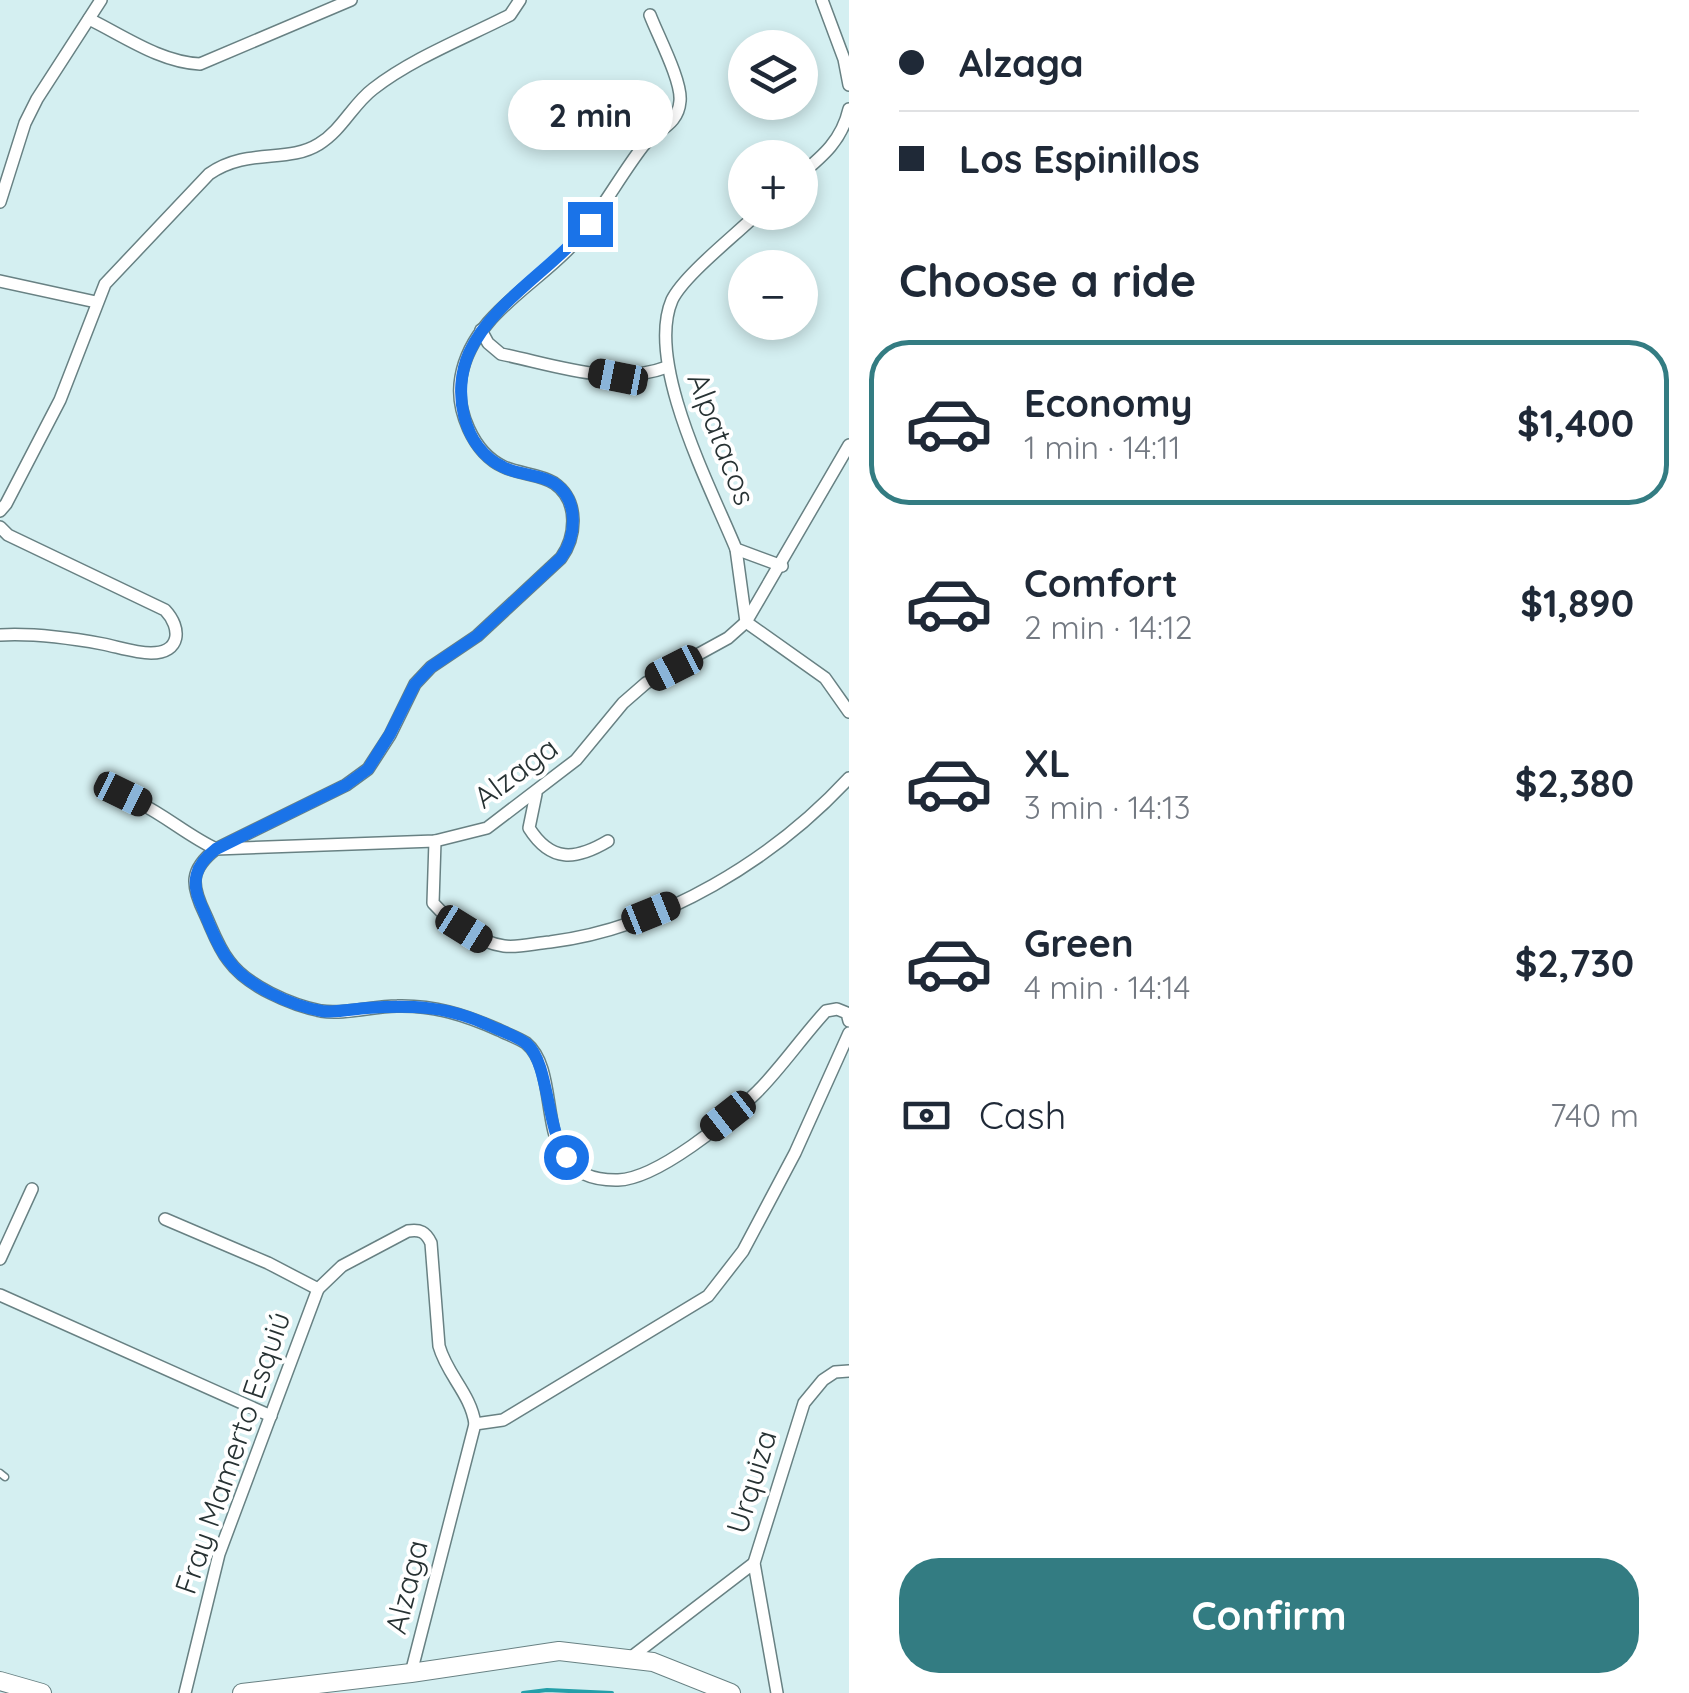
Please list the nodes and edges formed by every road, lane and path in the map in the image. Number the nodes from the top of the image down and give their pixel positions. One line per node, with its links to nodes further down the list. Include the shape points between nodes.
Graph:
1 (101, 0): 6 (street)
2 (351, 0): 6 (street, via 200,64 161,55)
3 (520, 0): 13 (street, via 510,15 370,90 319,144 226,162 208,174 105,284)
4 (822, 0): 7 (street)
5 (650, 15): 14 (street, via 681,96 678,113 641,149 574,244)
6 (89, 19): 10 (street, via 26,123)
7 (849, 85)
8 (849, 109): 9 (street, via 845,127)
9 (818, 159)
10 (0, 202)
11 (739, 230): 15 (street, Alpatacos, via 673,299)
12 (0, 280): 13 (street)
13 (96, 302): 17 (street, via 60,400)
14 (481, 330): 15 (street, via 501,354 579,370 618,377); 29 (street, via 461,376 460,404 469,428 483,453 503,467 553,482 562,492 574,519 571,544 477,636 415,684 368,769)
15 (667, 367): 19 (street, Alpatacos)
16 (849, 446): 20 (street, Alzaga)
17 (0, 511)
18 (0, 527): 22 (street, via 164,610 176,622 176,636 168,648 152,653 68,638)
19 (736, 549): 20 (street, Alpatacos); 21 (street)
20 (782, 566): 21 (street, Alzaga)
21 (746, 622): 23 (street, via 825,678); 26 (street, Alzaga, via 646,683)
22 (0, 636)
23 (849, 712)
24 (849, 778): 27 (street, via 759,857 684,900 564,940 507,947 446,918 433,904)
25 (102, 792): 29 (street, via 123,794)
26 (536, 794): 27 (street, Alzaga, via 487,828); 28 (street, via 529,828 546,849 571,856)
27 (435, 841): 29 (street, Alzaga)
28 (608, 841)
29 (216, 849): 30 (street, via 202,860 194,891 238,971 290,1001 323,1011 440,1008 525,1042 538,1057 555,1140 592,1176 621,1180 659,1168 754,1095 826,1012 847,1013)
30 (849, 1021)
31 (849, 1032): 39 (street, via 795,1153 743,1250 708,1296 504,1420)
32 (32, 1188): 34 (street)
33 (165, 1219): 35 (street)
34 (0, 1259)
35 (318, 1288): 38 (street, Fray Mamerto Esquiú); 39 (street, via 342,1266 408,1231 427,1234 439,1346 473,1406)
36 (0, 1295): 38 (street)
37 (849, 1371): 40 (street, Urquiza, via 824,1380 804,1403)
38 (270, 1416): 45 (street, Fray Mamerto Esquiú, via 219,1554)
39 (475, 1424): 42 (street, Alzaga)
40 (754, 1563): 41 (street); 48 (street, Urquiza)
41 (630, 1658): 42 (main road, via 559,1650); 47 (main road)
42 (411, 1674): 46 (main road)
43 (0, 1681): 44 (main road)
44 (42, 1693)
45 (185, 1693)
46 (242, 1693)
47 (731, 1693)
48 (776, 1693)

